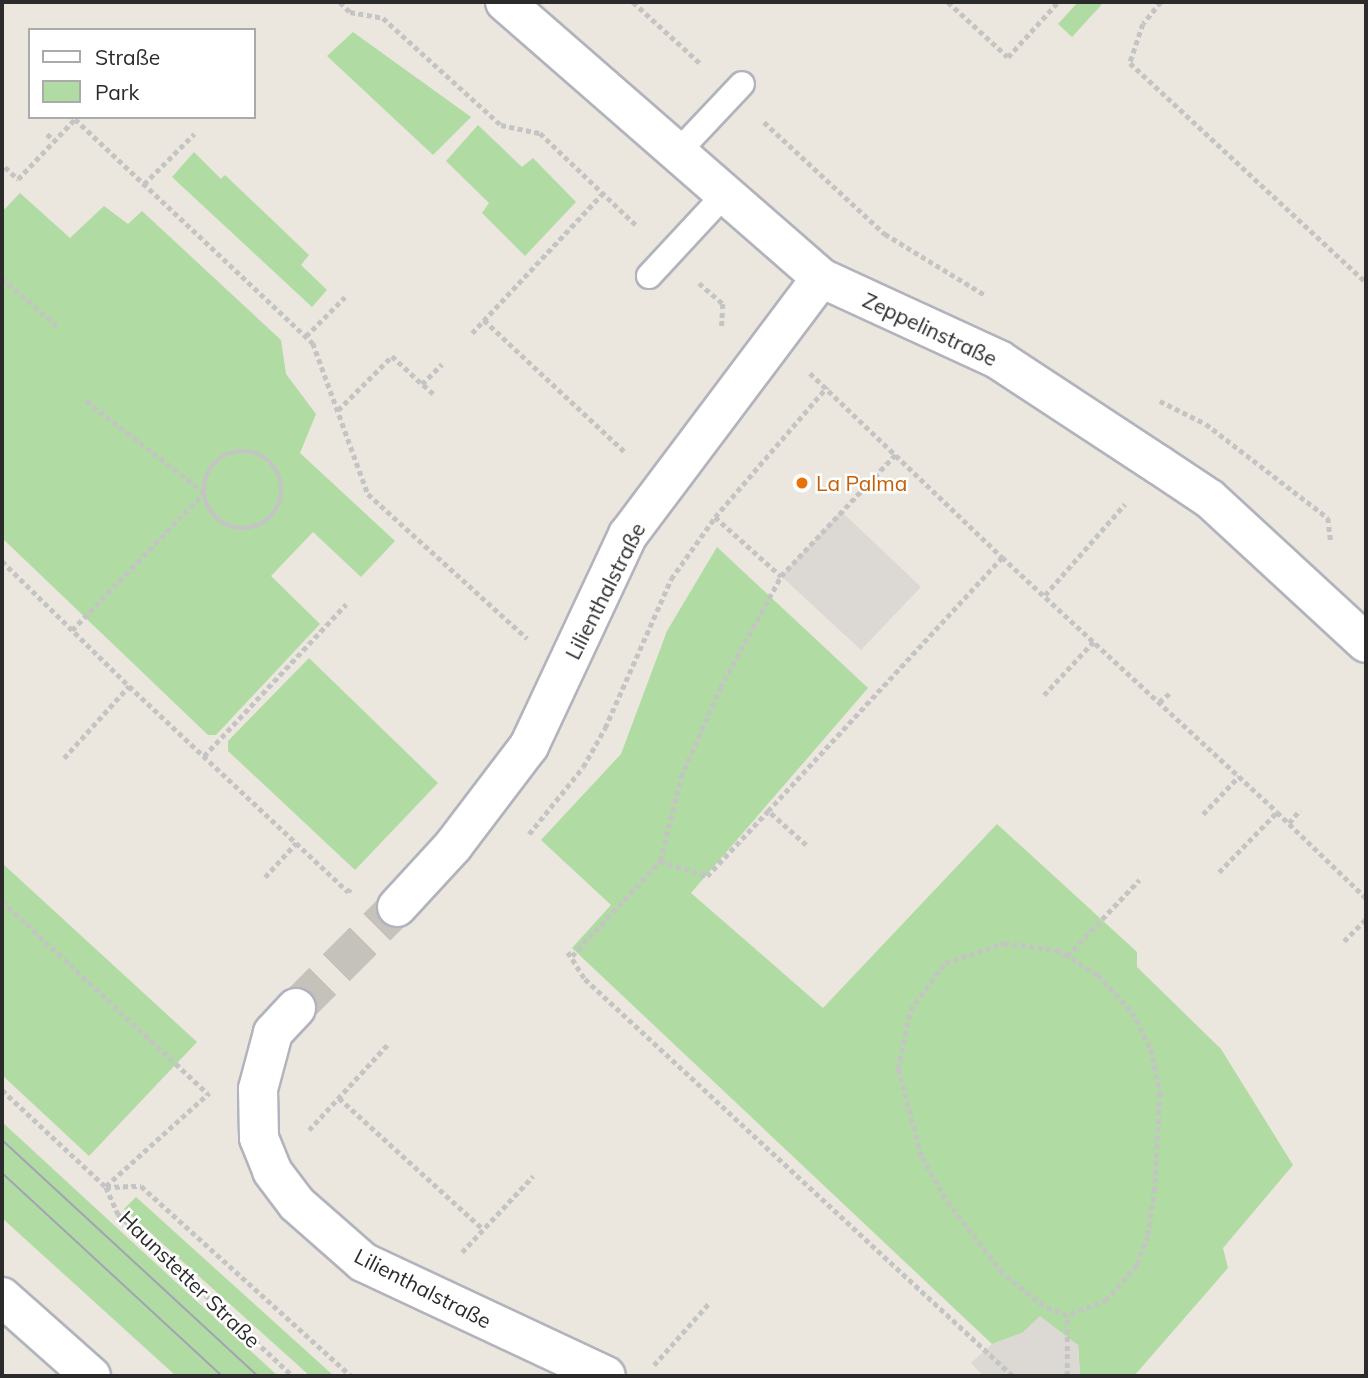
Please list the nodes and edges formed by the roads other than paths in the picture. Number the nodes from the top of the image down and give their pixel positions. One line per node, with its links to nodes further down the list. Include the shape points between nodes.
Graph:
1 (505, 2): 3 (street, Zeppelinstraße)
2 (737, 89): 3 (lane)
3 (677, 154): 4 (street, Zeppelinstraße)
4 (724, 195): 5 (lane); 6 (street, Zeppelinstraße)
5 (649, 276)
6 (821, 278): 7 (street, Zeppelinstraße, via 999,360 1210,499); 8 (street, Lilienthalstraße, via 628,535 529,746 453,846)
7 (1366, 643)
8 (397, 907)
9 (296, 1008): 12 (street, Lilienthalstraße, via 273,1033 258,1089 259,1138 272,1171 297,1205 363,1262)
10 (2, 1297): 11 (street)
11 (91, 1376)
12 (606, 1376)

